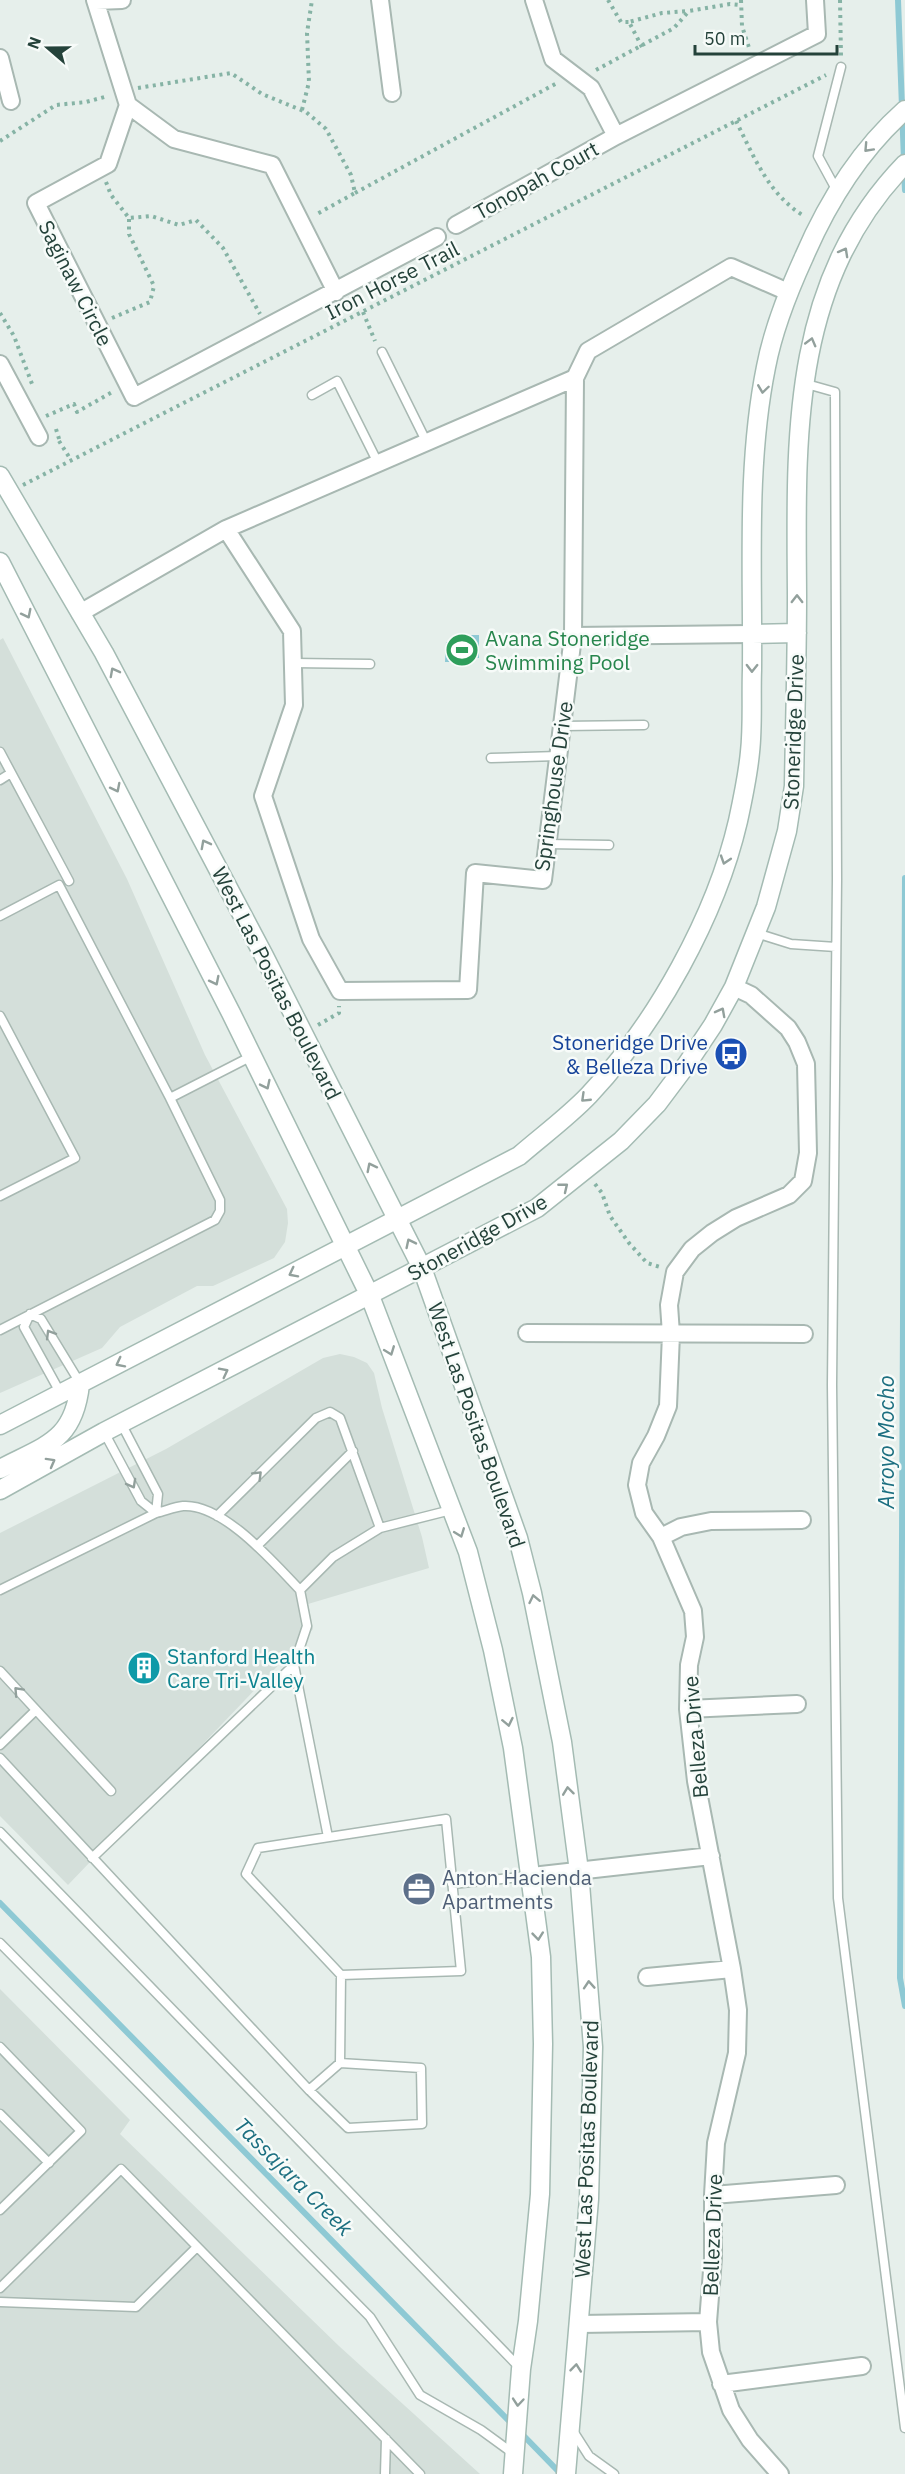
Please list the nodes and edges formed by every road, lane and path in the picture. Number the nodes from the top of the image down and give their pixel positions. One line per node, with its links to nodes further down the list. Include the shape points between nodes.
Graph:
1 (122, 0): 8 (street)
2 (312, 0): 20 (path, via 307,33 309,82)
3 (380, 0): 17 (street)
4 (534, 0): 16 (street, via 553,59)
5 (608, 0): 11 (path, via 621,22)
6 (814, 0): 14 (street, Tonopah Court, via 817,34)
7 (840, 0): 15 (path)
8 (95, 1): 18 (street)
9 (740, 2): 10 (path); 14 (path, via 742,26)
10 (688, 11): 11 (path); 12 (path, via 674,28)
11 (629, 22): 12 (path)
12 (642, 47): 16 (path)
13 (0, 58): 19 (street)
14 (758, 64): 23 (street, Tonopah Court)
15 (841, 67): 22 (path, Iron Horse Trail); 27 (lane, via 818,156)
16 (576, 76): 23 (street, via 591,88); 28 (path)
17 (392, 93)
18 (126, 98): 20 (path, via 231,73 262,93); 24 (path, via 56,105); 25 (street); 30 (street, via 174,139 272,165)
19 (11, 101)
20 (302, 110): 28 (path, via 326,129 351,175)
21 (905, 110): 27 (main road, Stoneridge Drive, one-way to 27, via 862,154)
22 (736, 121): 31 (path, via 782,200); 36 (path, Iron Horse Trail)
23 (616, 136): 32 (street, Tonopah Court)
24 (0, 141)
25 (108, 164): 29 (path, via 106,183); 38 (street, Saginaw Circle, via 36,203)
26 (905, 164): 43 (main road, Stoneridge Drive, one-way to 26, via 820,306 839,262 884,186)
27 (837, 191): 31 (main road, Stoneridge Drive)
28 (355, 194): 30 (path)
29 (129, 218): 38 (path, via 129,234 154,286 153,294 150,302); 39 (path, via 151,216 179,225 196,220 223,248)
30 (301, 222): 34 (street)
31 (818, 224): 35 (main road, Stoneridge Drive)
32 (456, 225)
33 (437, 237): 34 (street)
34 (336, 292): 39 (street)
35 (788, 292): 42 (street, Springhouse Drive, via 731,267 588,351); 58 (main road, Stoneridge Drive, one-way to 58, via 766,366 757,431)
36 (363, 312): 40 (path); 50 (path, Iron Horse Trail)
37 (0, 313): 45 (path, via 14,336)
38 (98, 325): 44 (street, Saginaw Circle)
39 (268, 327): 44 (street, via 134,397)
40 (382, 352): 49 (lane)
41 (0, 364): 47 (street)
42 (574, 378): 49 (street); 59 (street, Springhouse Drive)
43 (803, 383): 57 (main road, Stoneridge Drive, one-way to 43, via 796,509); 74 (lane, via 835,392)
44 (128, 384): 47 (path, via 77,412 74,404)
45 (33, 387)
46 (312, 395): 51 (lane, via 337,381)
47 (39, 423): 48 (path); 48 (path, via 56,429)
48 (60, 442): 50 (path)
49 (427, 443): 51 (street)
50 (71, 460): 53 (path, Iron Horse Trail)
51 (378, 464): 54 (street)
52 (0, 476): 56 (main road, West Las Positas Boulevard)
53 (25, 484)
54 (226, 530): 56 (street); 60 (street, via 292,631)
55 (1, 568): 79 (main road, one-way to 79)
56 (80, 613): 78 (main road, West Las Positas Boulevard, one-way to 56)
57 (797, 633): 58 (main road); 73 (main road, Stoneridge Drive, via 794,786 787,831)
58 (752, 634): 59 (street); 83 (main road, Stoneridge Drive, one-way to 83, via 750,752 738,822 711,900 666,993 642,1030 589,1095 519,1156)
59 (573, 636): 63 (street, Springhouse Drive)
60 (293, 663): 61 (lane); 76 (street, via 294,705 263,796 311,939)
61 (370, 664)
62 (644, 725): 63 (lane)
63 (562, 726): 65 (street, Springhouse Drive)
64 (0, 752): 67 (lane)
65 (558, 756): 66 (lane); 69 (street, Springhouse Drive)
66 (491, 758)
67 (11, 773): 68 (lane); 71 (lane)
68 (0, 780)
69 (547, 844): 70 (lane); 76 (street, Springhouse Drive, via 543,880 475,873 468,990)
70 (609, 845)
71 (69, 881)
72 (0, 916): 80 (lane, via 59,885)
73 (756, 933): 74 (lane, via 791,944); 75 (main road, Stoneridge Drive)
74 (836, 947): 146 (lane, via 832,1384 838,1898)
75 (734, 987): 81 (main road, Stoneridge Drive, one-way to 75, via 657,1104 713,1025); 86 (street, Belleza Drive, via 751,995 788,1028 806,1064 808,1153 803,1181 789,1195 712,1233 692,1249)
76 (340, 991): 78 (path, via 339,1013)
77 (0, 1016): 82 (lane, via 75,1158)
78 (304, 1033): 83 (main road, West Las Positas Boulevard, one-way to 78)
79 (252, 1056): 80 (lane); 84 (main road, one-way to 84)
80 (170, 1098): 88 (lane, via 220,1200 215,1220)
81 (585, 1170): 85 (main road, Stoneridge Drive, one-way to 81, via 537,1208); 86 (path, via 629,1243 647,1263)
82 (0, 1196)
83 (398, 1219): 84 (main road, Stoneridge Drive); 85 (main road, West Las Positas Boulevard, one-way to 83)
84 (345, 1246): 87 (main road); 93 (main road, Stoneridge Drive, one-way to 93)
85 (422, 1268): 87 (main road, Stoneridge Drive); 122 (main road, West Las Positas Boulevard, one-way to 85, via 562,1742 518,1538)
86 (675, 1272): 91 (street, Belleza Drive, via 669,1305)
87 (370, 1296): 96 (main road, Stoneridge Drive, one-way to 87); 101 (main road, one-way to 101)
88 (30, 1314): 89 (lane); 93 (lane, one-way to 88, via 41,1319); 94 (lane, via 24,1327)
89 (0, 1330)
90 (527, 1333): 91 (street)
91 (671, 1334): 92 (street); 106 (street, Belleza Drive, via 668,1406 641,1462 637,1485 645,1513)
92 (804, 1334)
93 (80, 1384): 94 (main road, Stoneridge Drive); 99 (main road, via 74,1418 66,1431)
94 (61, 1394): 95 (main road, Stoneridge Drive)
95 (0, 1425)
96 (122, 1425): 97 (main road, Stoneridge Drive); 102 (lane, via 158,1494)
97 (104, 1432): 100 (main road, Stoneridge Drive, one-way to 97); 102 (lane, one-way to 102, via 141,1501)
98 (354, 1451): 103 (lane, one-way to 98, via 316,1418 330,1412 340,1418); 105 (lane); 107 (lane)
99 (0, 1469)
100 (0, 1491)
101 (452, 1510): 105 (lane); 123 (main road, one-way to 123, via 468,1552 495,1660)
102 (156, 1513): 103 (lane, via 183,1506); 108 (lane)
103 (217, 1516): 107 (lane)
104 (802, 1520): 106 (street, via 711,1521 681,1527)
105 (380, 1528): 109 (lane, via 333,1557)
106 (661, 1537): 113 (street, Belleza Drive, via 693,1611)
107 (258, 1545): 109 (lane)
108 (0, 1590)
109 (300, 1590): 110 (lane, via 307,1626)
110 (294, 1665): 119 (lane); 121 (lane)
111 (0, 1671): 114 (lane, one-way to 111)
112 (796, 1704): 113 (street)
113 (688, 1709): 120 (street, Belleza Drive, via 696,1781)
114 (36, 1710): 115 (lane); 117 (lane)
115 (0, 1745)
116 (0, 1758): 121 (lane)
117 (111, 1791)
118 (0, 1832): 143 (lane)
119 (328, 1837): 124 (lane, via 446,1819); 127 (lane, via 258,1848 246,1874)
120 (711, 1856): 122 (street); 126 (street, Belleza Drive)
121 (92, 1858): 131 (lane)
122 (579, 1871): 123 (street); 141 (main road, West Las Positas Boulevard, one-way to 122, via 589,2199 593,2047)
123 (532, 1876): 124 (lane); 143 (main road, one-way to 143, via 541,1958 540,2193)
124 (453, 1884): 127 (lane, via 461,1971)
125 (0, 1943): 148 (lane, via 370,2317 420,2395)
126 (732, 1969): 128 (street); 135 (street, Belleza Drive, via 738,2010 737,2054 716,2143)
127 (340, 1976): 130 (lane)
128 (647, 1977)
129 (0, 2047): 133 (lane, via 81,2131)
130 (340, 2063): 131 (lane); 131 (lane, via 421,2068 422,2124 348,2128)
131 (309, 2090)
132 (0, 2114): 133 (lane)
133 (49, 2163): 136 (lane)
134 (836, 2185): 135 (street)
135 (712, 2195): 140 (street, Belleza Drive)
136 (0, 2210)
137 (197, 2247): 138 (lane, via 121,2169); 139 (lane, via 136,2307); 147 (lane)
138 (0, 2288)
139 (0, 2302)
140 (708, 2322): 141 (street); 144 (street, Belleza Drive, via 711,2352)
141 (580, 2324): 145 (main road, West Las Positas Boulevard, one-way to 141)
142 (862, 2366): 144 (street)
143 (521, 2369): 148 (main road, one-way to 148)
144 (721, 2384): 154 (street, Belleza Drive, via 731,2410 750,2440)
145 (570, 2426): 152 (main road, West Las Positas Boulevard); 153 (lane, via 589,2456)
146 (905, 2428)
147 (386, 2439): 149 (lane); 150 (lane)
148 (514, 2454): 151 (main road)
149 (385, 2474)
150 (420, 2474)
151 (513, 2474)
152 (566, 2474)
153 (614, 2474)
154 (780, 2474)

